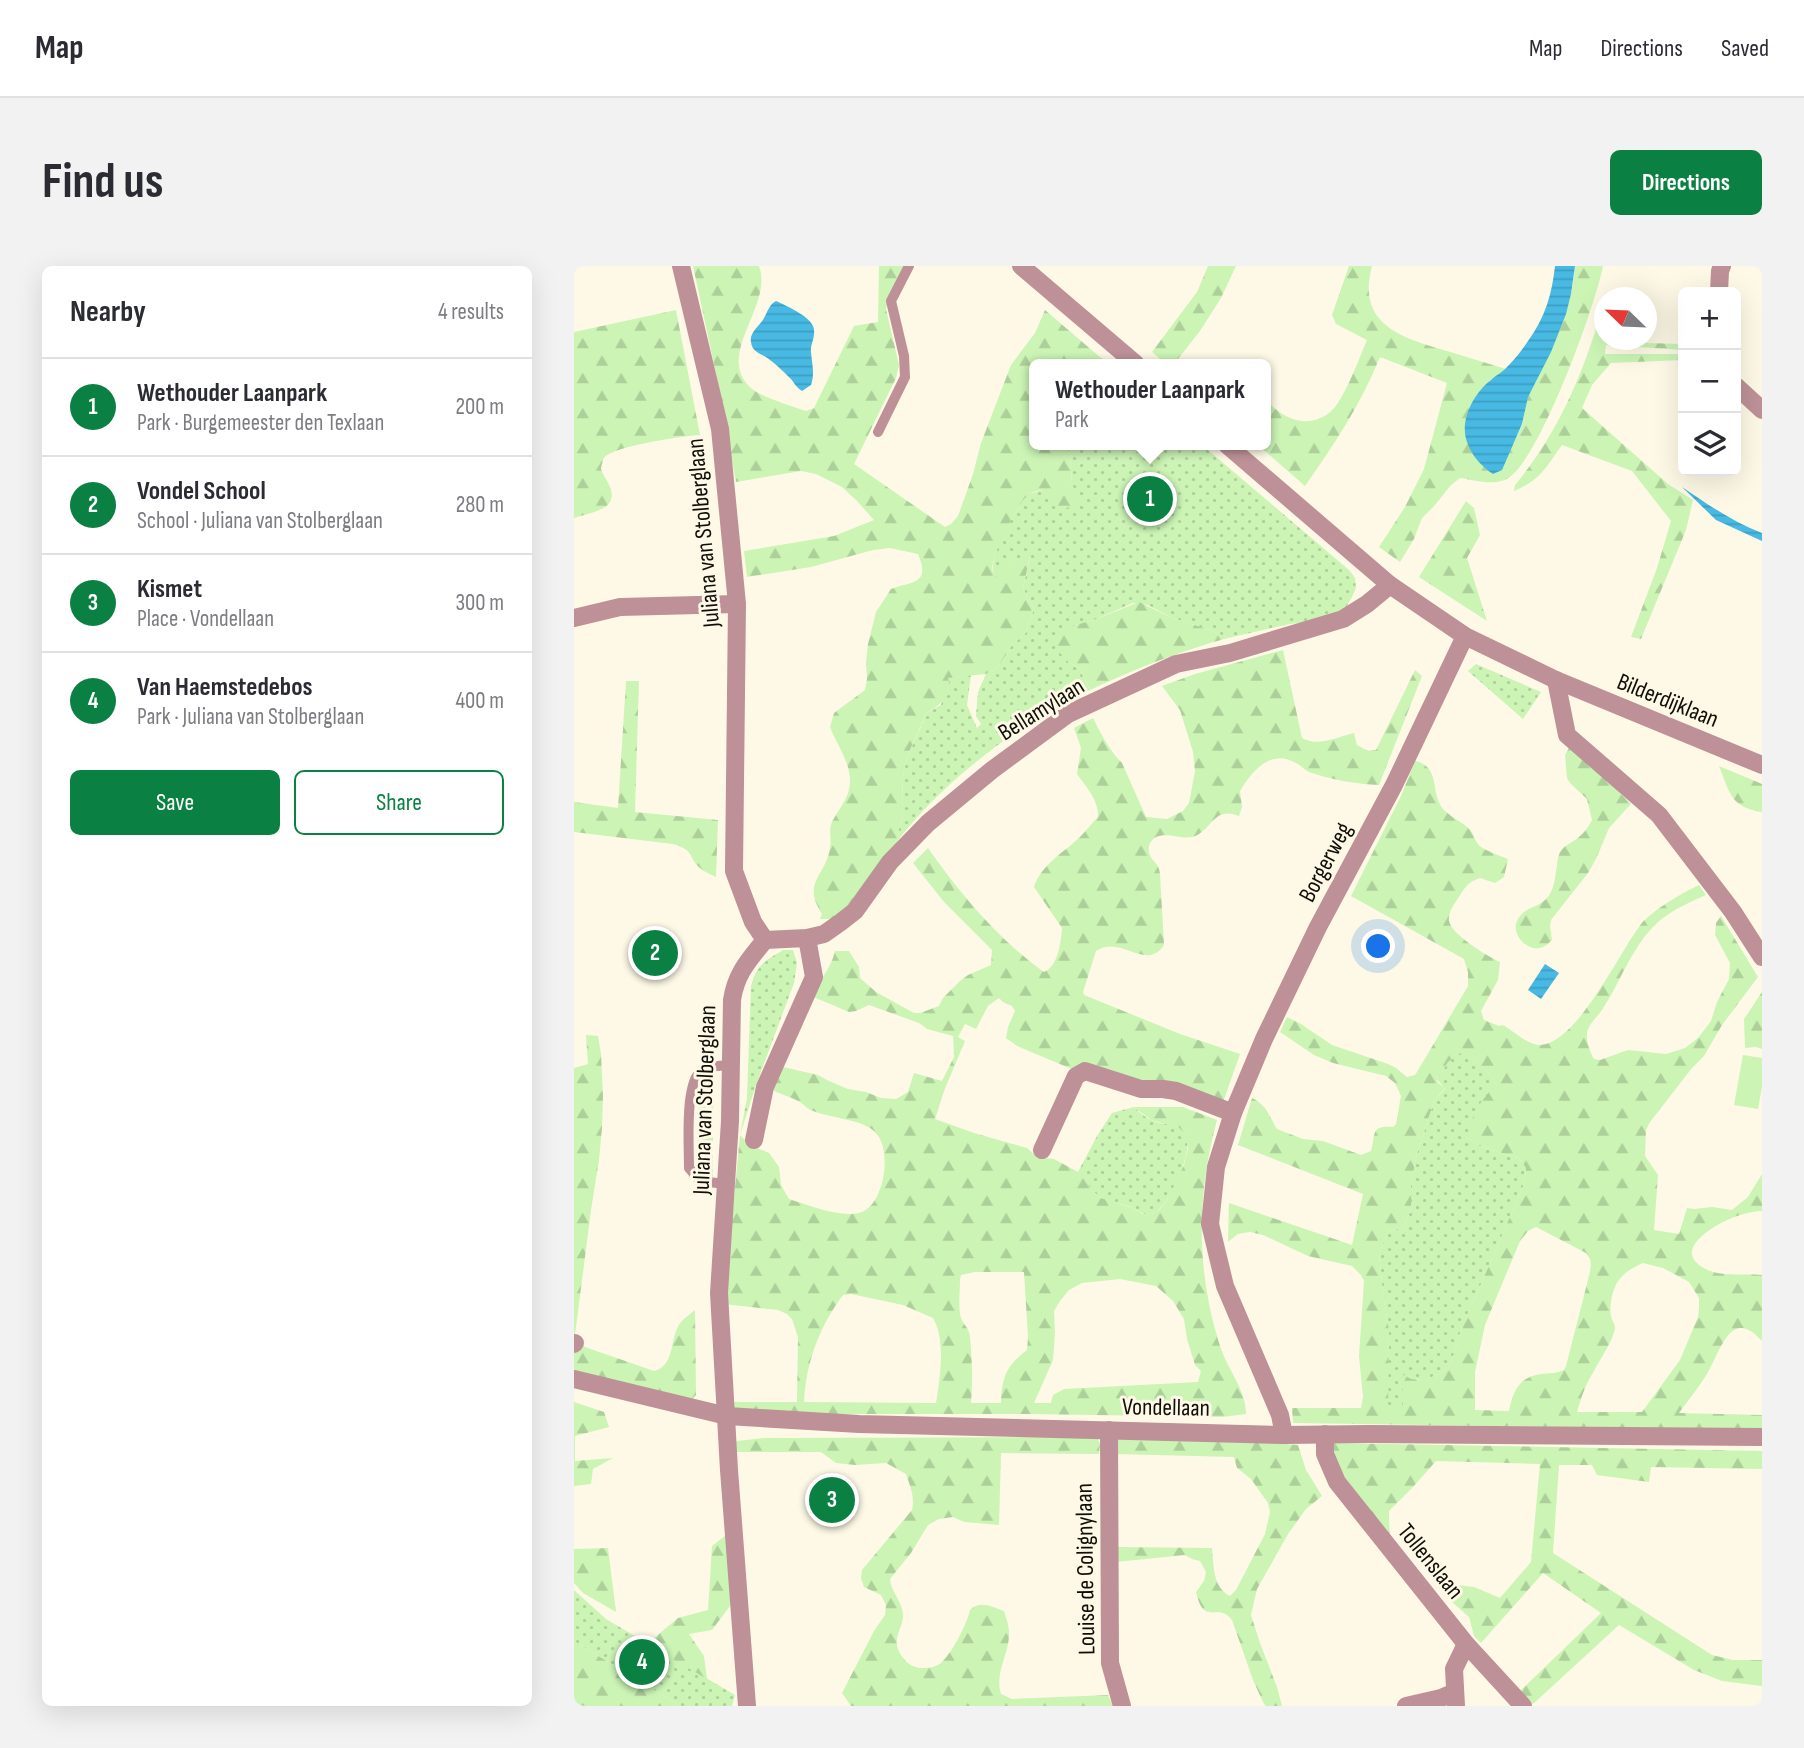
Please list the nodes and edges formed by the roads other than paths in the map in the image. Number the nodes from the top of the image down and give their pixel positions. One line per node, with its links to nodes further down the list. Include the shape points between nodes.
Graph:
1 (681, 266): 12 (street, Juliana van Stolberglaan, via 720,429)
2 (909, 266): 9 (lane, via 891,301 905,377)
3 (1021, 266): 6 (street)
4 (1722, 266): 5 (street)
5 (1719, 287)
6 (1130, 359)
7 (1741, 391): 8 (street)
8 (1762, 410)
9 (878, 432)
10 (1233, 450): 11 (street, Bilderdijklaan)
11 (1390, 585): 14 (street, Bilderdijklaan); 17 (street, Bellamylaan, via 1343,619 1176,664 1068,715 928,823 890,862 855,911 824,934)
12 (737, 604): 13 (street, via 621,607); 18 (street, Juliana van Stolberglaan, via 734,872)
13 (574, 618)
14 (1465, 636): 15 (street, Bilderdijklaan); 21 (street, Borgerweg, via 1394,785 1318,927)
15 (1556, 680): 16 (street, Bilderdijklaan); 19 (street, via 1567,735 1659,815)
16 (1762, 765)
17 (807, 938): 18 (street, Bellamylaan); 22 (street, via 814,977 765,1087)
18 (765, 940): 20 (street, Juliana van Stolberglaan, via 734,987)
19 (1762, 957)
20 (731, 1065): 24 (street, Juliana van Stolberglaan); 24 (lane, via 698,1074 691,1090 689,1124 689,1168 700,1181)
21 (1233, 1113): 23 (street, via 1176,1091 1141,1089 1085,1071 1076,1076); 29 (street, Borgerweg, via 1216,1167 1210,1224 1225,1286 1280,1415)
22 (754, 1140)
23 (1042, 1150)
24 (726, 1184): 26 (street, Juliana van Stolberglaan, via 719,1293)
25 (574, 1379): 26 (street, Vondellaan)
26 (727, 1416): 27 (street, Vondellaan); 33 (street, Juliana van Stolberglaan)
27 (1109, 1430): 29 (street, Vondellaan); 34 (street, Louise de Colignylaan, via 1110,1663)
28 (1325, 1434): 29 (street, Vondellaan); 30 (street, Vondellaan); 31 (street, Tollenslaan, via 1325,1454 1338,1482)
29 (1284, 1435)
30 (1762, 1437)
31 (1466, 1644): 32 (street, via 1454,1669); 36 (street, Tollenslaan)
32 (1455, 1699): 35 (street)
33 (747, 1706)
34 (1122, 1706)
35 (1406, 1706)
36 (1523, 1706)

